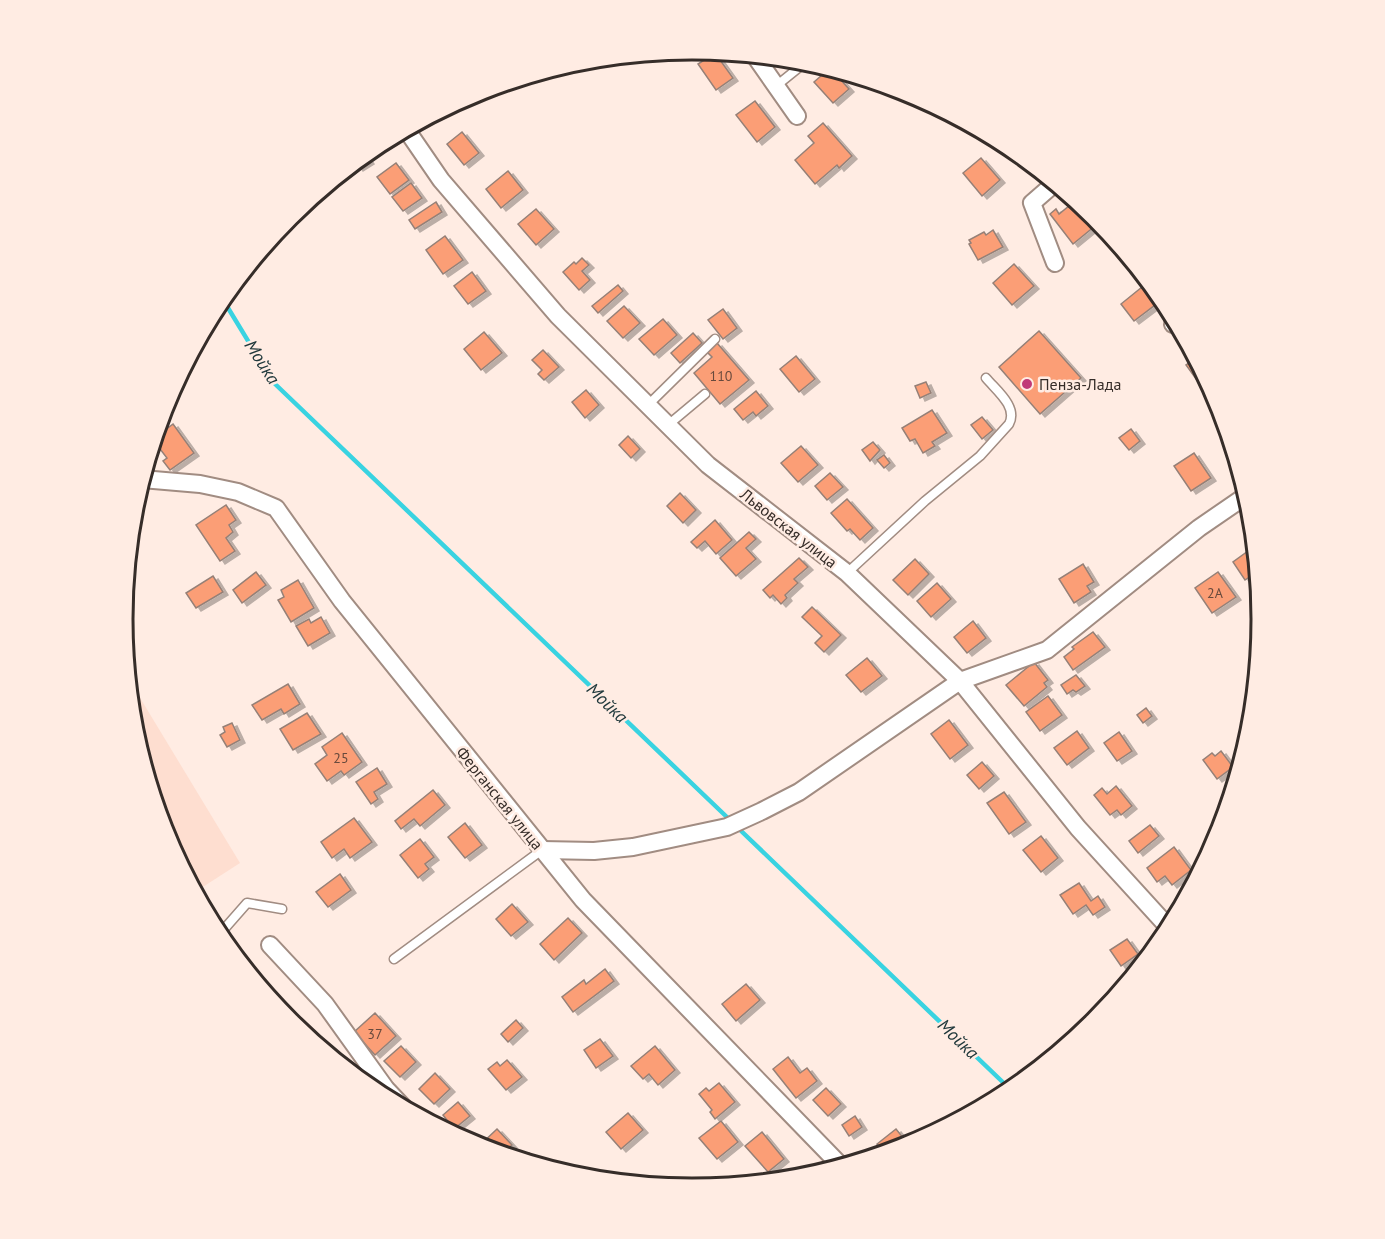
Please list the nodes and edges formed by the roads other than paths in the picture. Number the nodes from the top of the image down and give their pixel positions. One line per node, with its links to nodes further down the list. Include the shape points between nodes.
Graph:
1 (761, 64): 3 (street)
2 (796, 70): 3 (lane)
3 (776, 86): 4 (street)
4 (797, 116)
5 (411, 136): 11 (street, Львовская улица, via 441,180 558,316)
6 (1048, 189): 7 (street, via 1032,203)
7 (1055, 263)
8 (715, 339): 11 (lane)
9 (986, 378): 15 (lane, via 1011,408 1009,424 980,456)
10 (705, 394): 12 (lane)
11 (648, 405): 12 (street, Львовская улица)
12 (668, 425): 15 (street, Львовская улица, via 708,465)
13 (151, 480): 17 (street, Ферганская улица, via 238,492 276,508 342,601)
14 (1239, 501): 16 (street, via 1047,650)
15 (847, 573): 16 (street, Львовская улица)
16 (960, 681): 17 (street, via 799,792 728,827 594,852); 19 (street, Львовская улица, via 1078,828)
17 (542, 850): 22 (lane); 24 (street, Ферганская улица, via 583,900)
18 (282, 909): 20 (lane, via 247,903)
19 (1163, 922)
20 (225, 928)
21 (270, 945): 23 (street, via 325,1004)
22 (394, 959)
23 (384, 1086)
24 (836, 1160)

